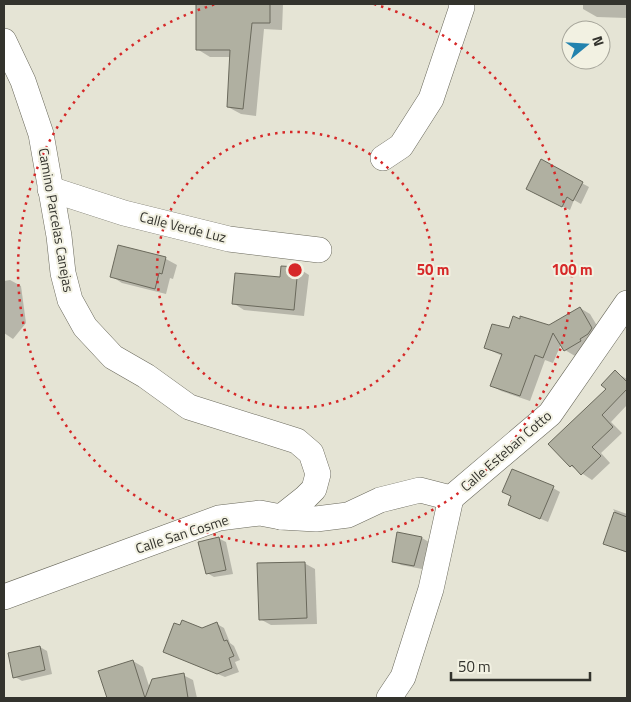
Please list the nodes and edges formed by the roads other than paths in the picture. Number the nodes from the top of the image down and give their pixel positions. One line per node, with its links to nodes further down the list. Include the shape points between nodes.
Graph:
1 (461, 4): 3 (street, via 431,99 401,146)
2 (4, 41): 4 (street, Camino Parcelas Canejas, via 41,134)
3 (383, 158)
4 (50, 189): 5 (street, Calle Verde Luz, via 124,213 229,239); 8 (street, Camino Parcelas Canejas, via 70,300 85,327 113,356 189,407 297,441 312,453 318,474 314,489)
5 (319, 250)
6 (627, 303): 7 (street, Calle Esteban Cotto, via 550,414)
7 (451, 498): 8 (street, Calle San Cosme, via 420,490 380,500 348,515 316,519); 10 (street, via 428,598 403,677)
8 (281, 517): 9 (street, Calle San Cosme, via 260,513 220,518)
9 (4, 597)
10 (389, 698)

